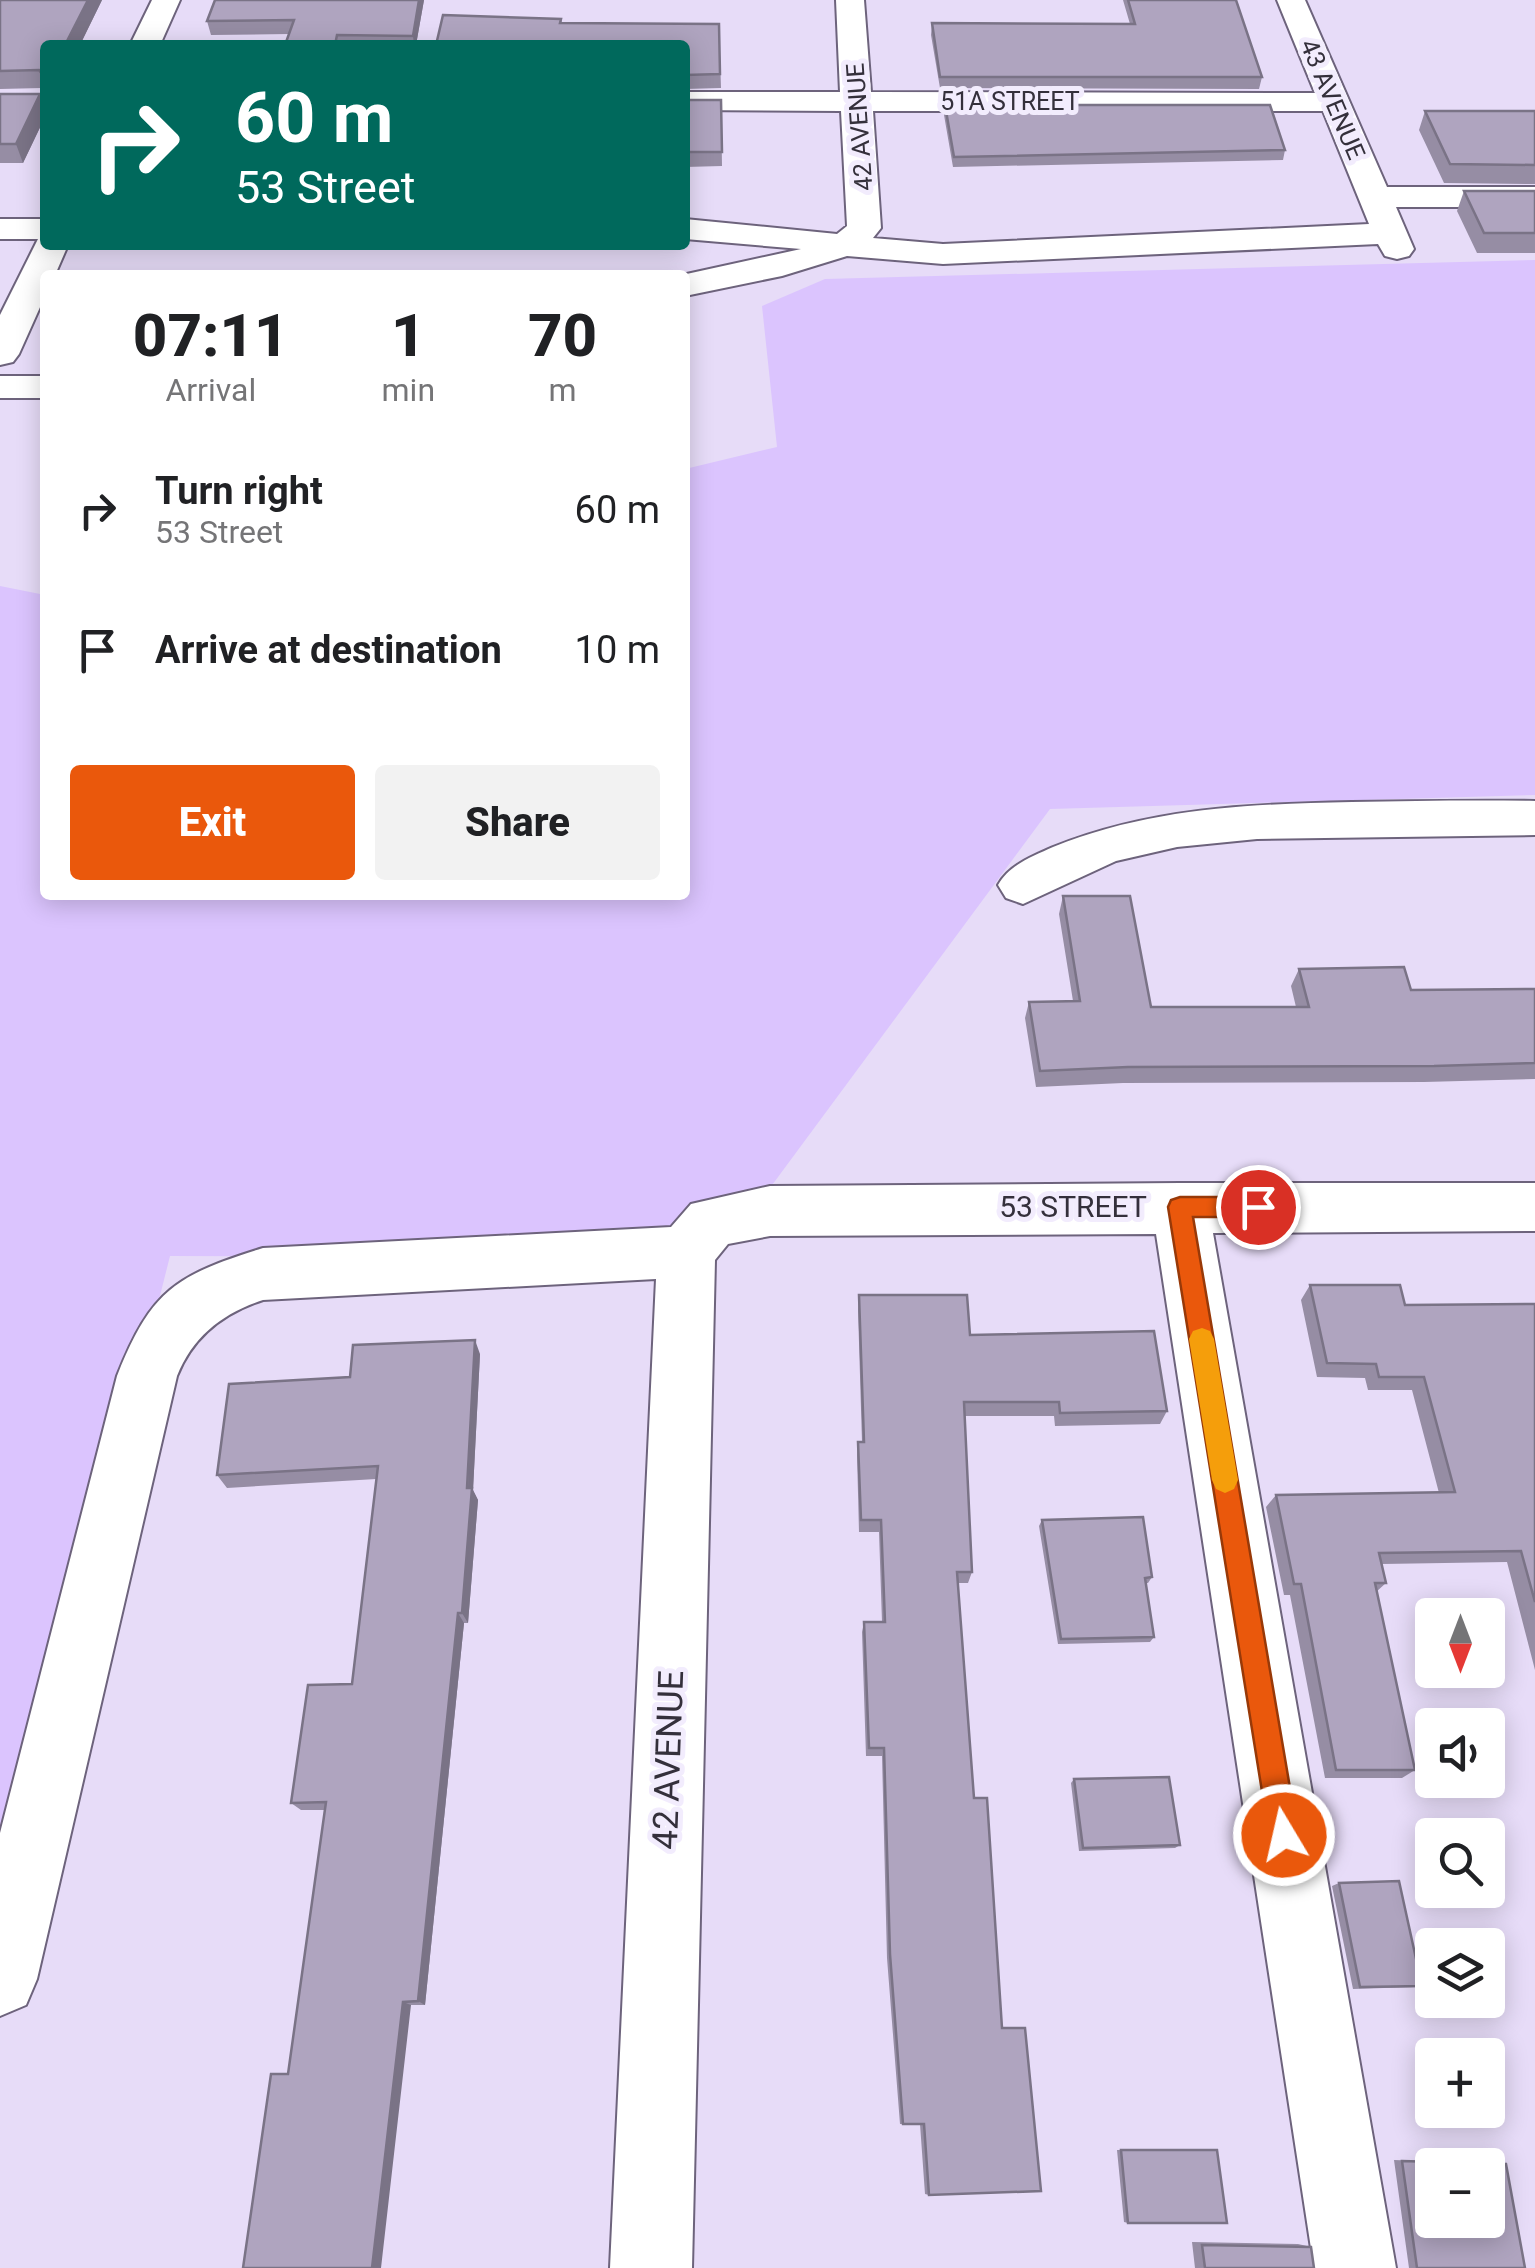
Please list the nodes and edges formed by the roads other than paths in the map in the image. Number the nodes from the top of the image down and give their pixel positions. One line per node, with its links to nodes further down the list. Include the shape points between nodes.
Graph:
1 (166, 0): 4 (street)
2 (850, 0): 6 (street, 42 AVENUE)
3 (1291, 0): 7 (street, 43 AVENUE)
4 (147, 40)
5 (690, 101): 6 (street, 51A STREET)
6 (856, 101): 7 (street, 51A STREET); 13 (street, 42 AVENUE, via 866,219 859,236)
7 (1334, 102): 8 (street, 43 AVENUE)
8 (1375, 197): 9 (street, 43 AVENUE); 13 (street, 43 AVENUE, via 1393,240 944,254)
9 (1535, 197)
10 (0, 228): 11 (street)
11 (40, 228)
12 (690, 229): 13 (street)
13 (844, 245): 15 (street)
14 (49, 250): 16 (street)
15 (690, 284)
16 (0, 354)
17 (0, 387): 18 (street)
18 (40, 387)
19 (1535, 818): 20 (street, via 1211,822 1126,837)
20 (1023, 885)
21 (1180, 1207): 22 (street, 53 STREET); 23 (street, 53 STREET, via 770,1210 712,1222); 26 (street)
22 (1535, 1207)
23 (686, 1252): 24 (street, via 263,1274 230,1283 172,1322 147,1376); 25 (street, 42 AVENUE)
24 (0, 1979)
25 (651, 2268)
26 (1355, 2268)

